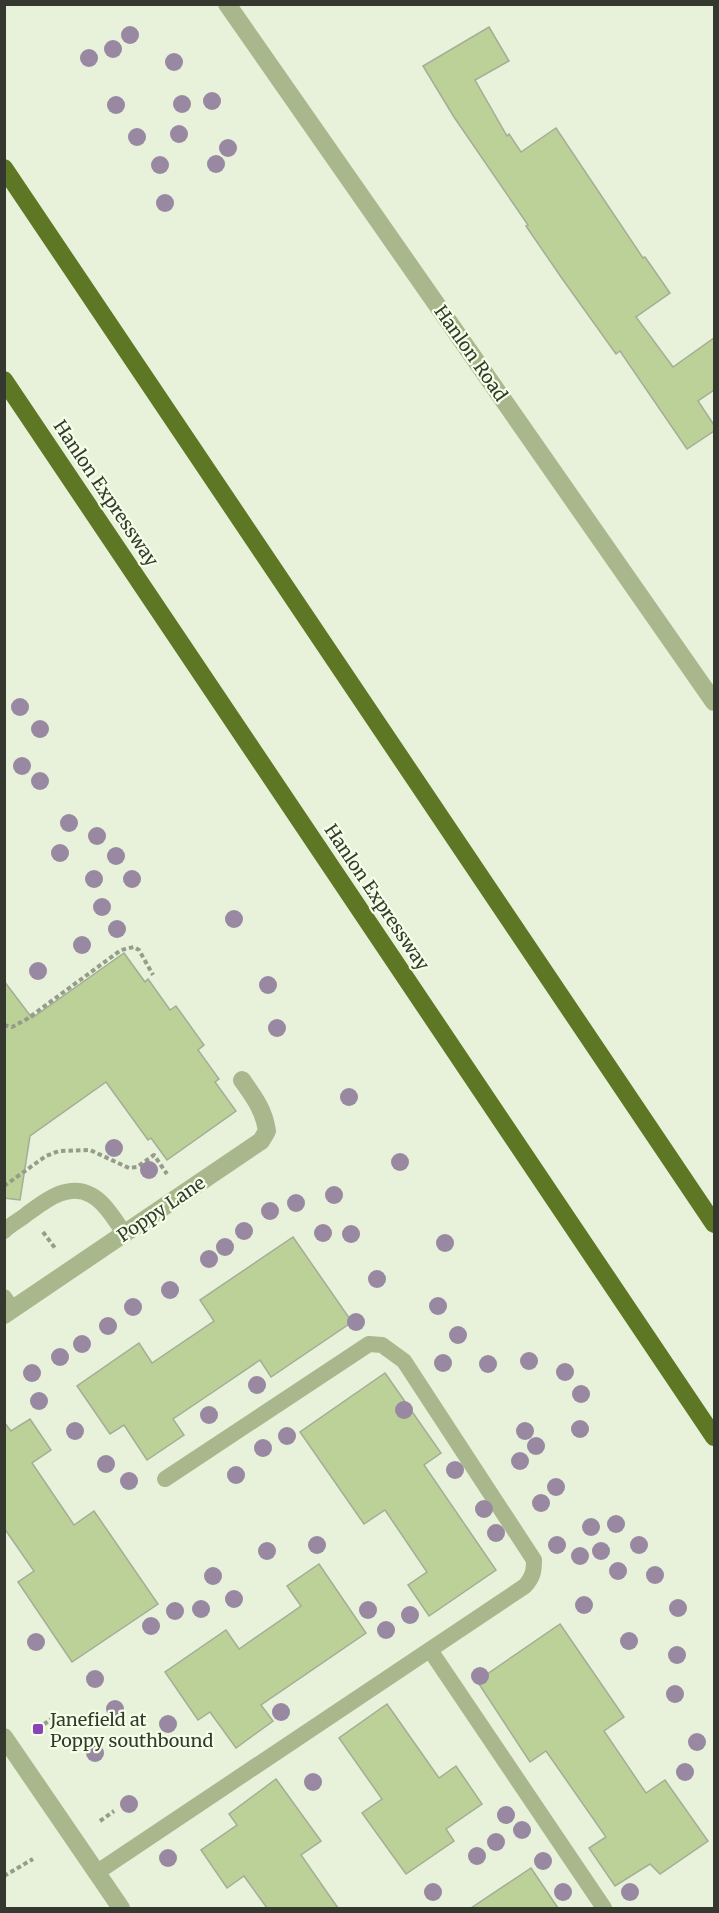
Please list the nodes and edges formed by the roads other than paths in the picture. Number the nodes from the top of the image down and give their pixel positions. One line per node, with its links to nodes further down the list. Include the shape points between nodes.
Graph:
1 (227, 4): 4 (street, Hanlon Road)
2 (4, 168): 6 (highway)
3 (4, 380): 10 (highway, Hanlon Expressway)
4 (714, 702)
5 (242, 1080): 8 (street, Poppy Lane, via 266,1120 267,1131 261,1141)
6 (714, 1224)
7 (4, 1231): 8 (lane, via 54,1196 80,1191 101,1203)
8 (125, 1234): 9 (street, Poppy Lane)
9 (7, 1307)
10 (714, 1437)
11 (165, 1479): 12 (lane, via 369,1344 382,1345 394,1352 404,1361 534,1560 531,1579 525,1586)
12 (430, 1650): 14 (lane); 16 (lane)
13 (4, 1737): 14 (street)
14 (96, 1873): 15 (street)
15 (122, 1908)
16 (604, 1908)

